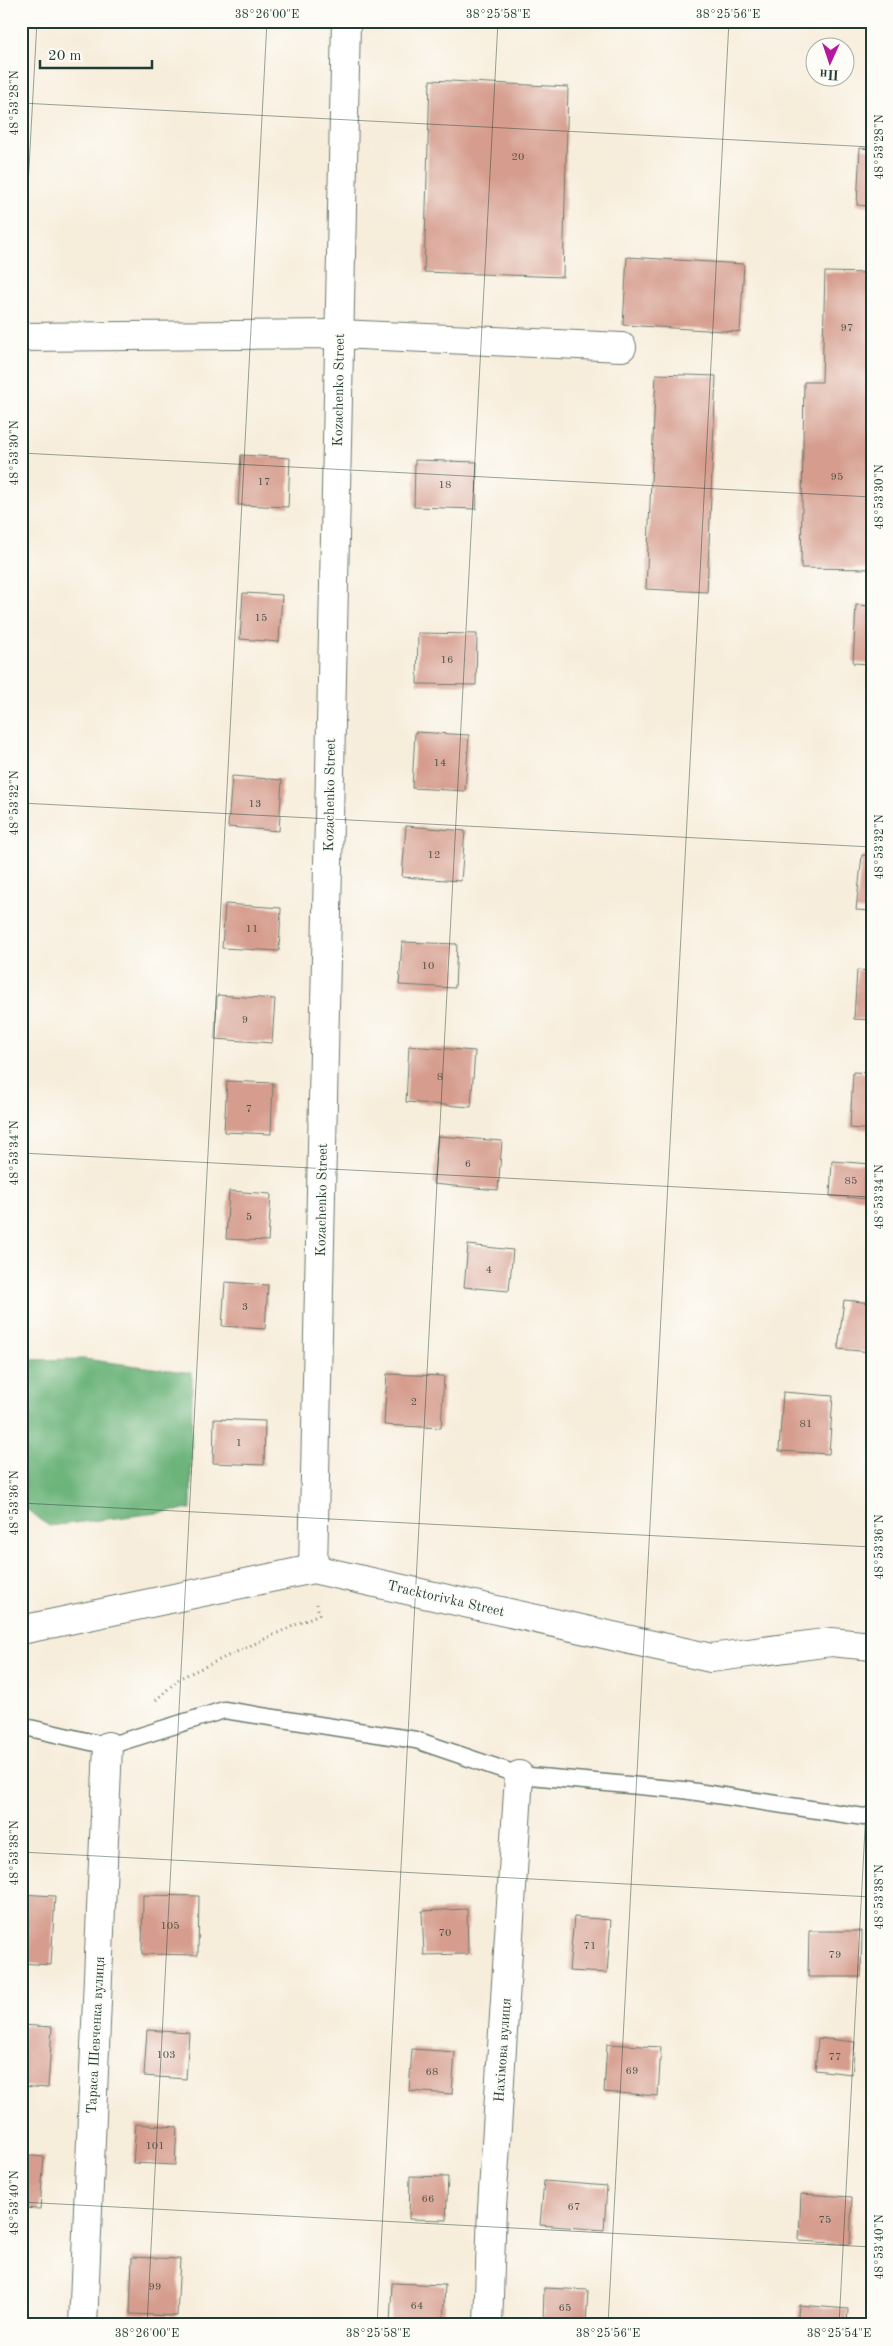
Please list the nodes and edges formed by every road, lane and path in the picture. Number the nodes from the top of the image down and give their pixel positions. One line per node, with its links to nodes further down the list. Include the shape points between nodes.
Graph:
1 (346, 21): 2 (street, Kozachenko Street)
2 (339, 334): 3 (street); 4 (street); 5 (street, Kozachenko Street)
3 (21, 337)
4 (622, 346)
5 (313, 1569): 6 (street, Tracktorivka Street); 7 (street, Tracktorivka Street, via 711,1658 831,1642); 8 (path, via 319,1614 180,1678)
6 (21, 1630)
7 (872, 1646)
8 (151, 1705)
9 (21, 1726): 10 (lane)
10 (108, 1746): 11 (lane, via 224,1710 416,1740); 13 (street, Тараса Шевченка вулиця)
11 (518, 1775): 12 (lane, via 683,1790 864,1817); 14 (street, Нахімова вулиця)
12 (872, 1815)
13 (83, 2325)
14 (488, 2325)

